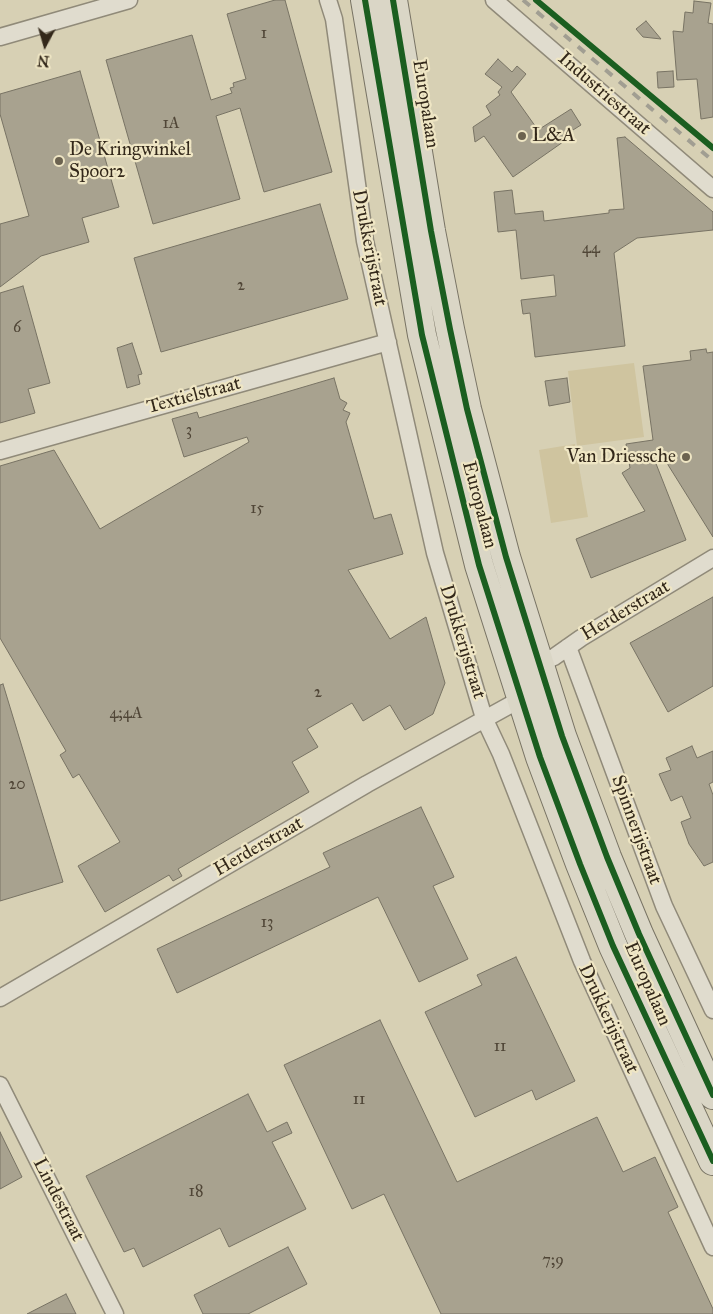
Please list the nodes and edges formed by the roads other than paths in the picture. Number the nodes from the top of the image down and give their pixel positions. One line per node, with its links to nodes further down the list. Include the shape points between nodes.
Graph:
1 (129, 0): 6 (street)
2 (328, 0): 8 (street, Drukkerijstraat, via 334,19 365,241)
3 (365, 0): 13 (highway, Europalaan, via 424,344 479,565)
4 (393, 0): 12 (highway, Europalaan, via 452,338 486,484)
5 (494, 0): 7 (street, Industriestraat)
6 (0, 37)
7 (713, 189)
8 (388, 342): 9 (street, Textielstraat); 14 (street, Drukkerijstraat, via 435,553)
9 (0, 451)
10 (713, 558): 11 (street, Herderstraat)
11 (568, 647): 12 (street, Herderstraat); 16 (street, Spinnerijstraat, via 664,906)
12 (539, 664): 18 (highway, Europalaan, via 607,857)
13 (521, 699): 14 (street, Herderstraat); 19 (highway, Europalaan, via 560,813 613,946)
14 (484, 718): 15 (street, Herderstraat); 20 (street, Drukkerijstraat, via 582,961)
15 (0, 998)
16 (713, 1010)
17 (0, 1085): 21 (street, Lindestraat)
18 (713, 1095)
19 (713, 1162)
20 (713, 1247)
21 (115, 1314)

